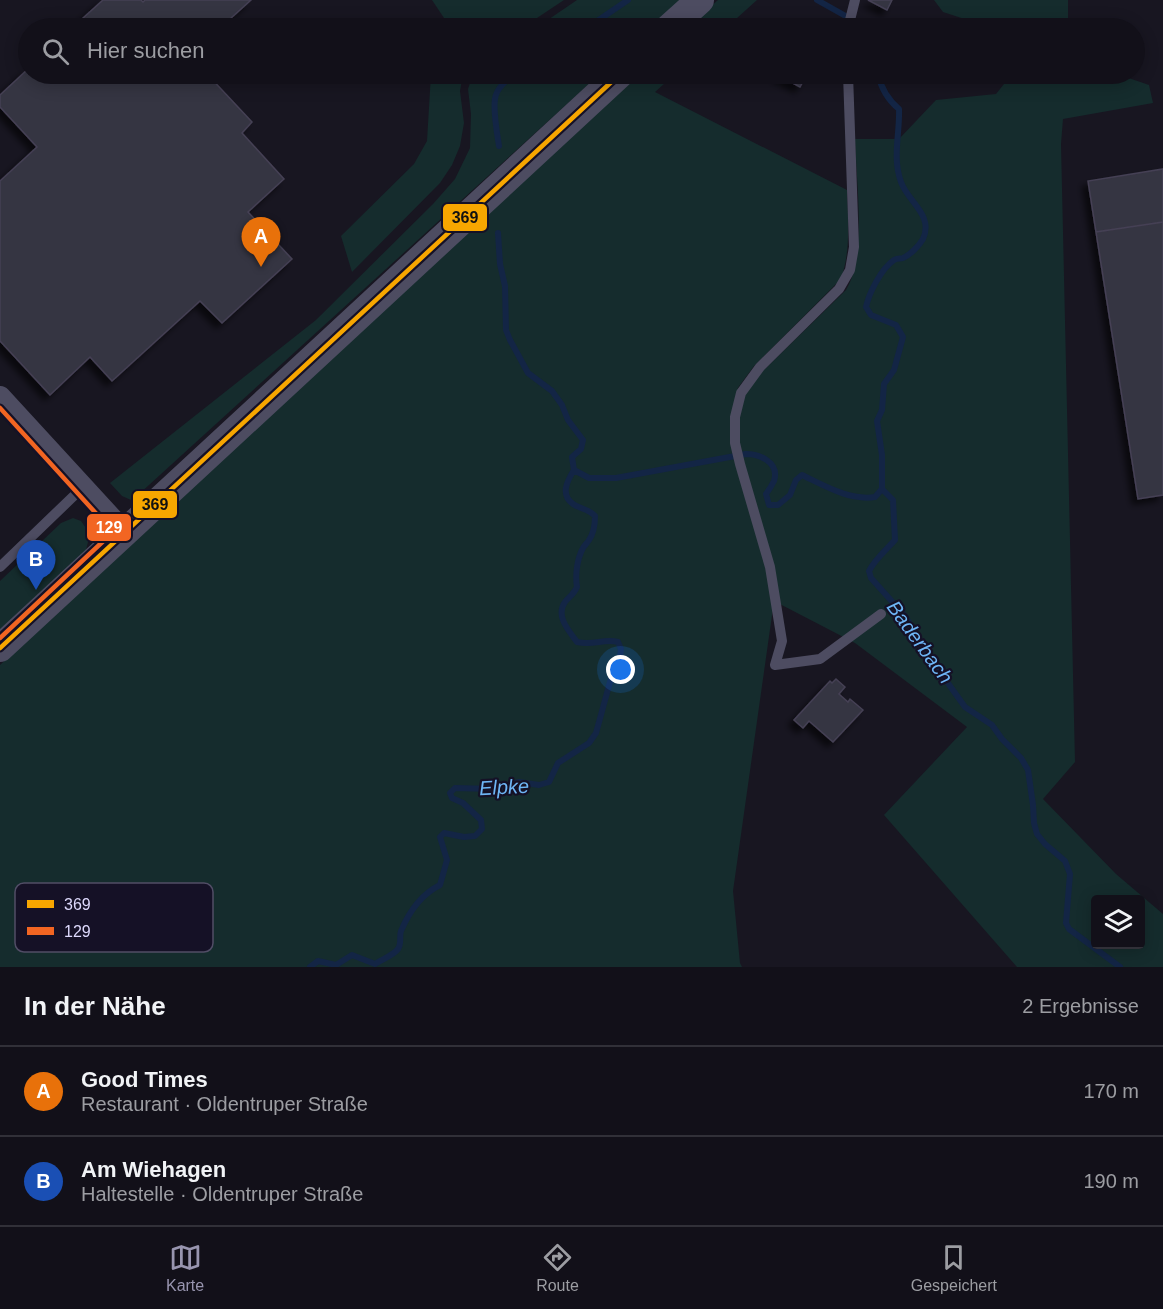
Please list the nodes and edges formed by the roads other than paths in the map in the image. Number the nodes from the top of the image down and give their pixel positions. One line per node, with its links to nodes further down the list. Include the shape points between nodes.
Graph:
1 (700, 0): 3 (street)
2 (855, 1): 4 (lane)
3 (680, 18)
4 (851, 18)
5 (609, 84): 9 (street)
6 (848, 84): 11 (lane, via 854,247 850,270 839,289 760,367 741,393 735,417 735,443 770,567 782,641 776,665 820,659)
7 (0, 397): 8 (street)
8 (83, 487): 9 (street); 10 (lane)
9 (124, 532): 12 (street)
10 (0, 567)
11 (881, 614)
12 (0, 648)

